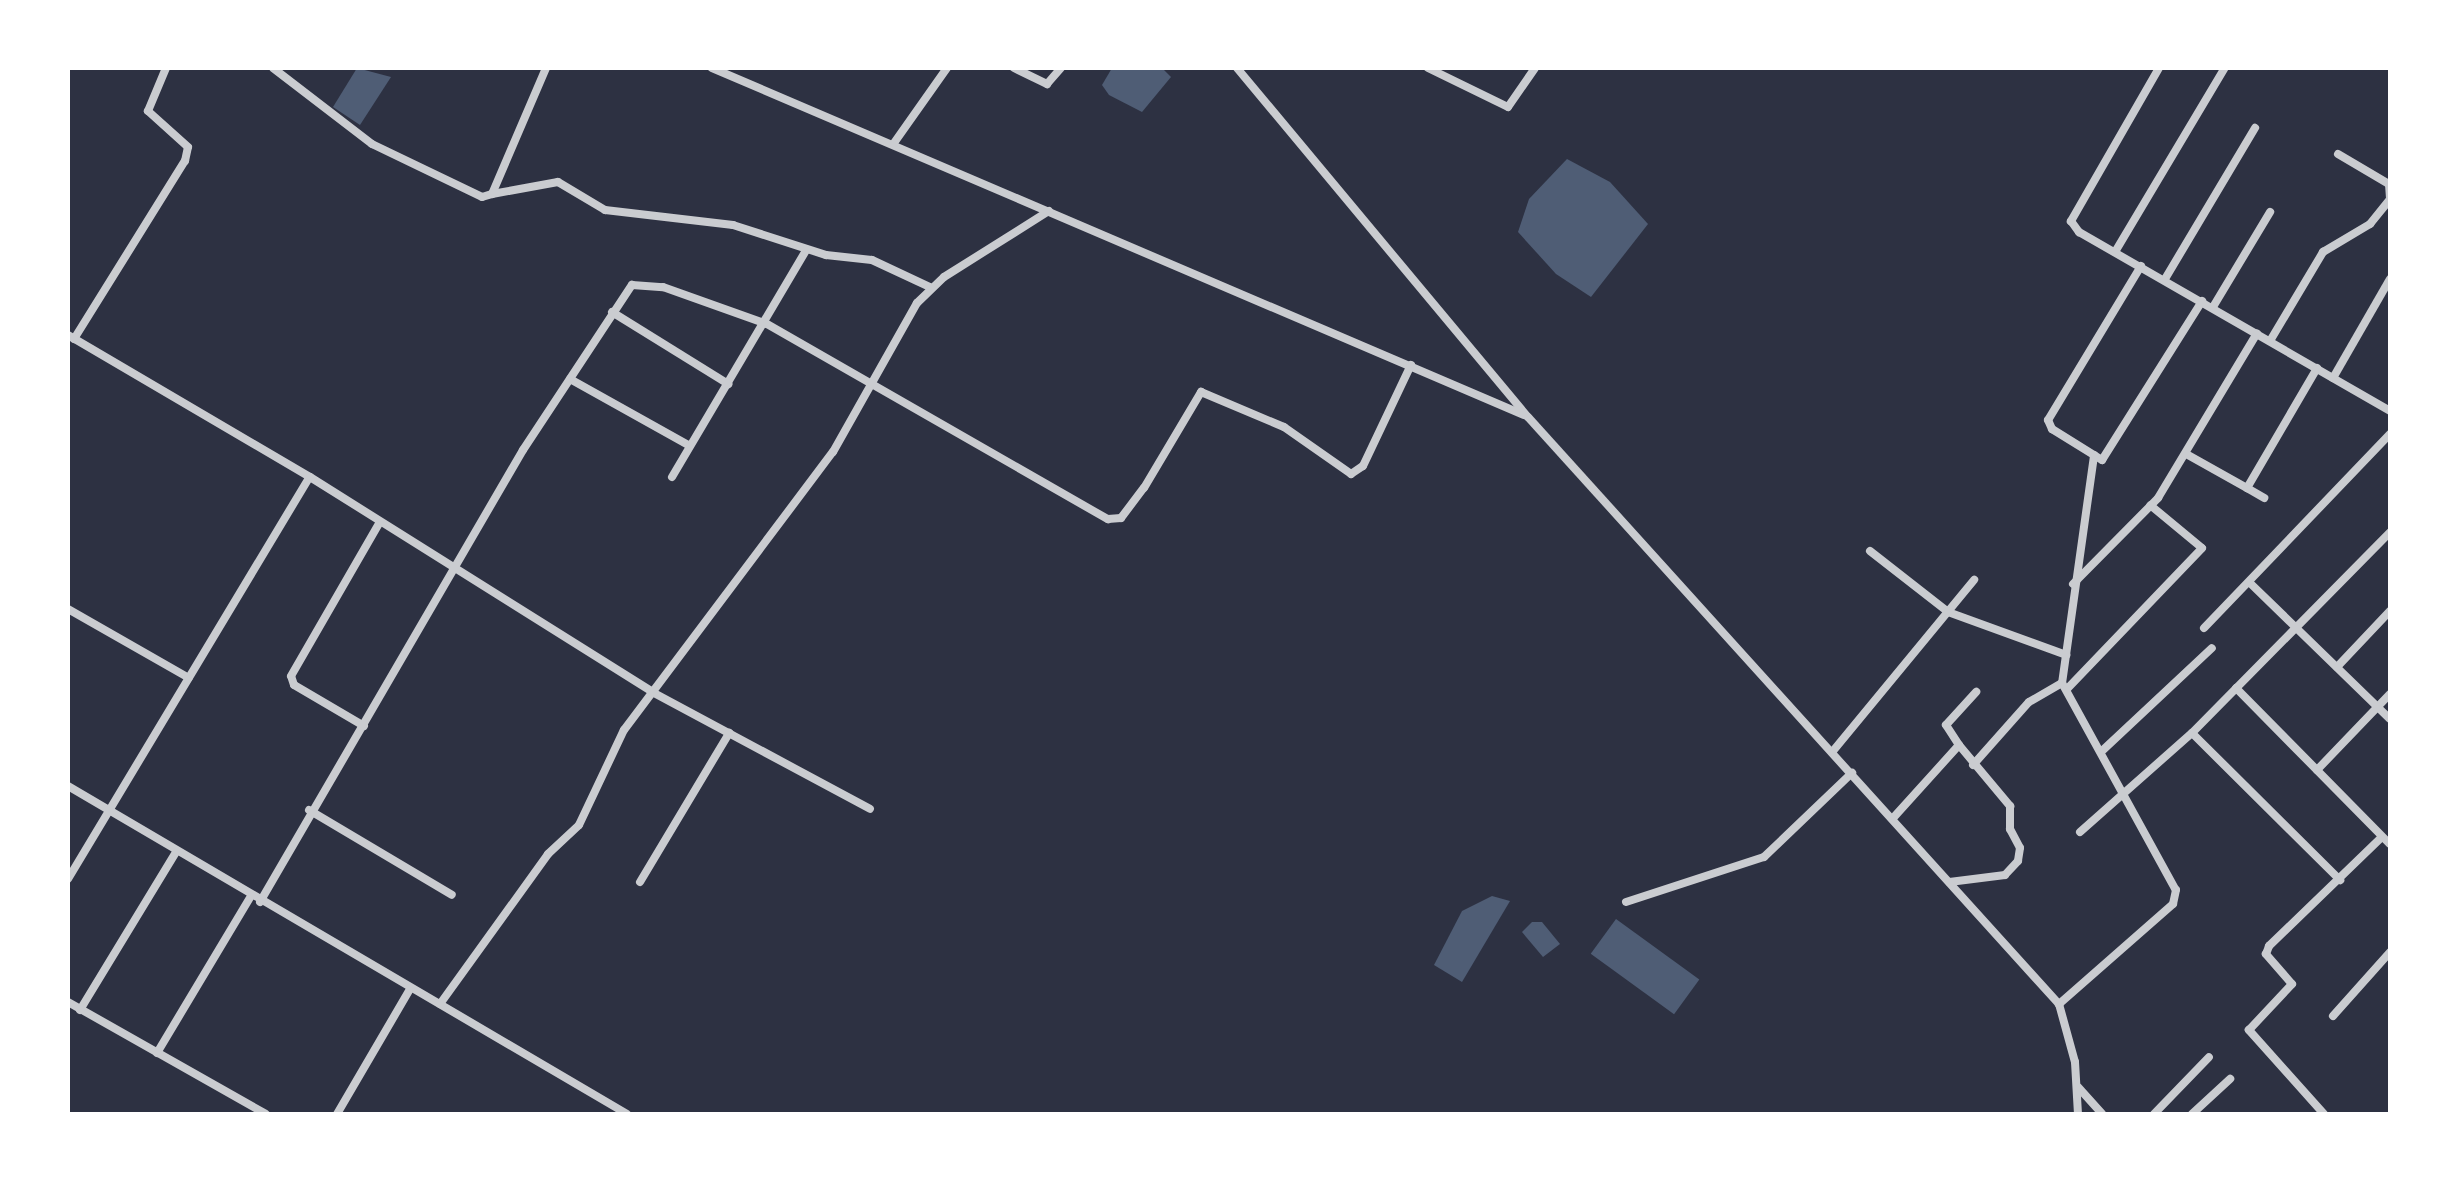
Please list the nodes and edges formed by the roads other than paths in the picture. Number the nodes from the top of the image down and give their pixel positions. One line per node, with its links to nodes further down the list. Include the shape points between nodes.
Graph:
1 (166, 68): 31 (street, via 148,111 188,147 185,161)
2 (273, 68): 16 (street, via 372,144 482,197)
3 (546, 68): 16 (street)
4 (712, 68): 14 (street)
5 (947, 68): 14 (street)
6 (1014, 68): 7 (street, via 1046,84)
7 (1061, 68)
8 (1238, 68): 40 (street)
9 (1428, 68): 10 (street, via 1508,107)
10 (1534, 68)
11 (2158, 68): 21 (street, via 2072,210 2078,232)
12 (2224, 69): 21 (street)
13 (2255, 128): 23 (street)
14 (894, 143): 18 (street)
15 (2338, 154): 17 (street, via 2389,184)
16 (492, 194): 20 (street, via 558,182 605,210 733,225)
17 (2390, 199): 32 (street, via 2370,224 2323,252)
18 (1050, 211): 25 (street); 33 (street)
19 (2270, 212): 27 (street)
20 (806, 250): 25 (street, via 872,260); 29 (street)
21 (2115, 252): 22 (street)
22 (2140, 266): 23 (street); 43 (street, via 2048,420)
23 (2165, 279): 26 (street)
24 (2390, 279): 35 (street)
25 (930, 287): 37 (street)
26 (2202, 301): 27 (street); 43 (street, via 2106,460)
27 (2213, 307): 30 (street)
28 (612, 312): 29 (street, via 627,289 644,284); 36 (street); 38 (street)
29 (766, 324): 37 (street); 38 (street)
30 (2258, 333): 32 (street); 44 (street)
31 (71, 337): 45 (street)
32 (2270, 341): 34 (street)
33 (1411, 365): 37 (street, via 1363,466 1351,474 1284,428 1200,392 1144,488 1121,518 1108,519); 40 (street)
34 (2317, 368): 35 (street); 47 (street)
35 (2334, 378): 39 (street)
36 (570, 379): 42 (street); 53 (street)
37 (873, 381): 69 (street, via 778,532)
38 (728, 384): 42 (street)
39 (2390, 411)
40 (1528, 417): 78 (street)
41 (2390, 434): 55 (street)
42 (690, 446): 46 (street)
43 (2094, 455): 56 (street)
44 (2188, 456): 47 (street); 49 (street)
45 (310, 476): 50 (street); 65 (street)
46 (672, 477)
47 (2247, 488): 48 (street)
48 (2264, 498)
49 (2150, 506): 56 (street); 66 (street, via 2202,548)
50 (380, 522): 53 (street); 73 (street, via 291,676 294,685)
51 (2390, 532): 60 (street)
52 (1870, 551): 59 (street)
53 (456, 569): 69 (street); 73 (street)
54 (1974, 580): 59 (street)
55 (2250, 583): 60 (street); 61 (street)
56 (2074, 584): 63 (street)
57 (68, 609): 65 (street)
58 (2390, 611): 64 (street)
59 (1948, 612): 63 (street); 78 (street)
60 (2296, 627): 64 (street); 67 (street)
61 (2204, 628)
62 (2212, 648): 77 (street)
63 (2066, 656): 66 (street)
64 (2337, 667): 71 (street)
65 (189, 678): 86 (street)
66 (2064, 686): 77 (street); 79 (street, via 2029,702)
67 (2236, 688): 74 (street); 80 (street)
68 (1976, 692): 76 (street, via 1946,725)
69 (654, 693): 75 (street); 105 (street, via 619,738 579,825 548,854)
70 (2390, 694): 71 (street)
71 (2378, 707): 72 (street); 80 (street)
72 (2390, 719)
73 (364, 726): 85 (street)
74 (2192, 732): 83 (street); 93 (street)
75 (729, 733): 84 (street); 94 (street)
76 (1959, 744): 79 (street); 87 (street)
77 (2103, 750): 83 (street)
78 (1834, 751): 81 (street)
79 (1973, 765): 95 (street, via 2010,806 2018,861 2005,875)
80 (2317, 770): 89 (street)
81 (1852, 772): 87 (street); 99 (street, via 1764,857)
82 (68, 786): 86 (street)
83 (2126, 790): 88 (street); 106 (street, via 2176,896)
84 (870, 809)
85 (310, 810): 96 (street); 98 (street)
86 (108, 811): 91 (street); 92 (street)
87 (1894, 817): 95 (street)
88 (2080, 832)
89 (2381, 838): 90 (street); 93 (street)
90 (2390, 844)
91 (176, 852): 97 (street); 107 (street)
92 (68, 879)
93 (2340, 880): 120 (street, via 2266,950 2292,984 2249,1030)
94 (640, 882)
95 (1949, 882): 106 (street)
96 (452, 895)
97 (251, 896): 98 (street); 109 (street)
98 (260, 902): 103 (street)
99 (1626, 902)
100 (2390, 952): 101 (street)
101 (2383, 964): 102 (street); 108 (street)
102 (2390, 974)
103 (410, 989): 105 (street); 114 (street)
104 (68, 1002): 107 (street)
105 (440, 1004): 115 (street)
106 (2059, 1004): 112 (street)
107 (80, 1010): 109 (street)
108 (2332, 1016)
109 (158, 1053): 113 (street)
110 (2210, 1057): 118 (street)
111 (2230, 1079): 119 (street)
112 (2078, 1087): 116 (street); 117 (street)
113 (266, 1114)
114 (337, 1114)
115 (626, 1114)
116 (2078, 1114)
117 (2102, 1114)
118 (2154, 1114)
119 (2192, 1114)
120 (2324, 1114)

